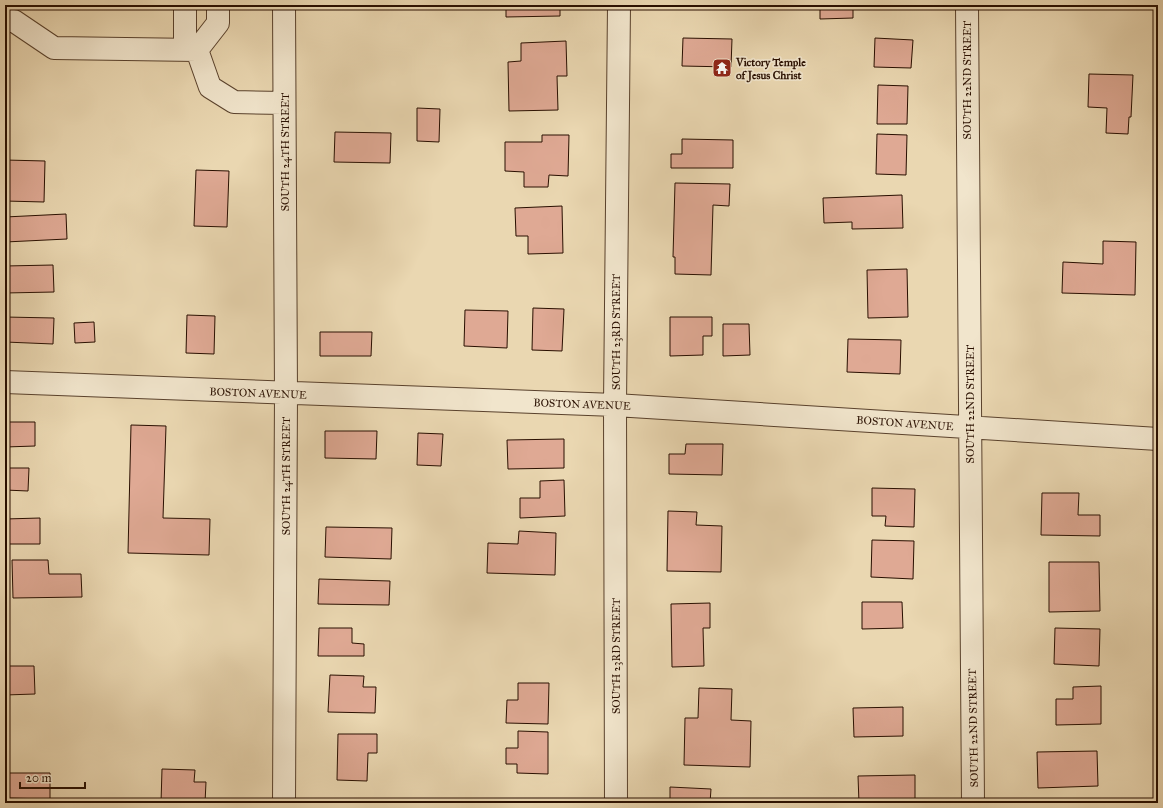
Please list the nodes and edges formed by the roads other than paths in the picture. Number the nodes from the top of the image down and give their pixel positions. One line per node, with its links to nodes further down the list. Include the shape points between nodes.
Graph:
1 (184, 5): 7 (street)
2 (218, 5): 7 (street, via 218,23)
3 (284, 5): 8 (street, SOUTH 24TH STREET)
4 (619, 5): 11 (street, SOUTH 23RD STREET)
5 (967, 5): 12 (street, SOUTH 22ND STREET)
6 (12, 16): 7 (street, via 54,48)
7 (191, 50): 8 (street, via 210,87 234,102)
8 (284, 103): 10 (street, SOUTH 24TH STREET)
9 (5, 382): 10 (street, BOSTON AVENUE)
10 (286, 394): 11 (street, BOSTON AVENUE); 14 (street, SOUTH 24TH STREET)
11 (615, 405): 12 (street, BOSTON AVENUE); 15 (street, SOUTH 23RD STREET)
12 (970, 428): 13 (street, BOSTON AVENUE); 16 (street, SOUTH 22ND STREET)
13 (1158, 440)
14 (284, 803)
15 (616, 803)
16 (974, 803)

